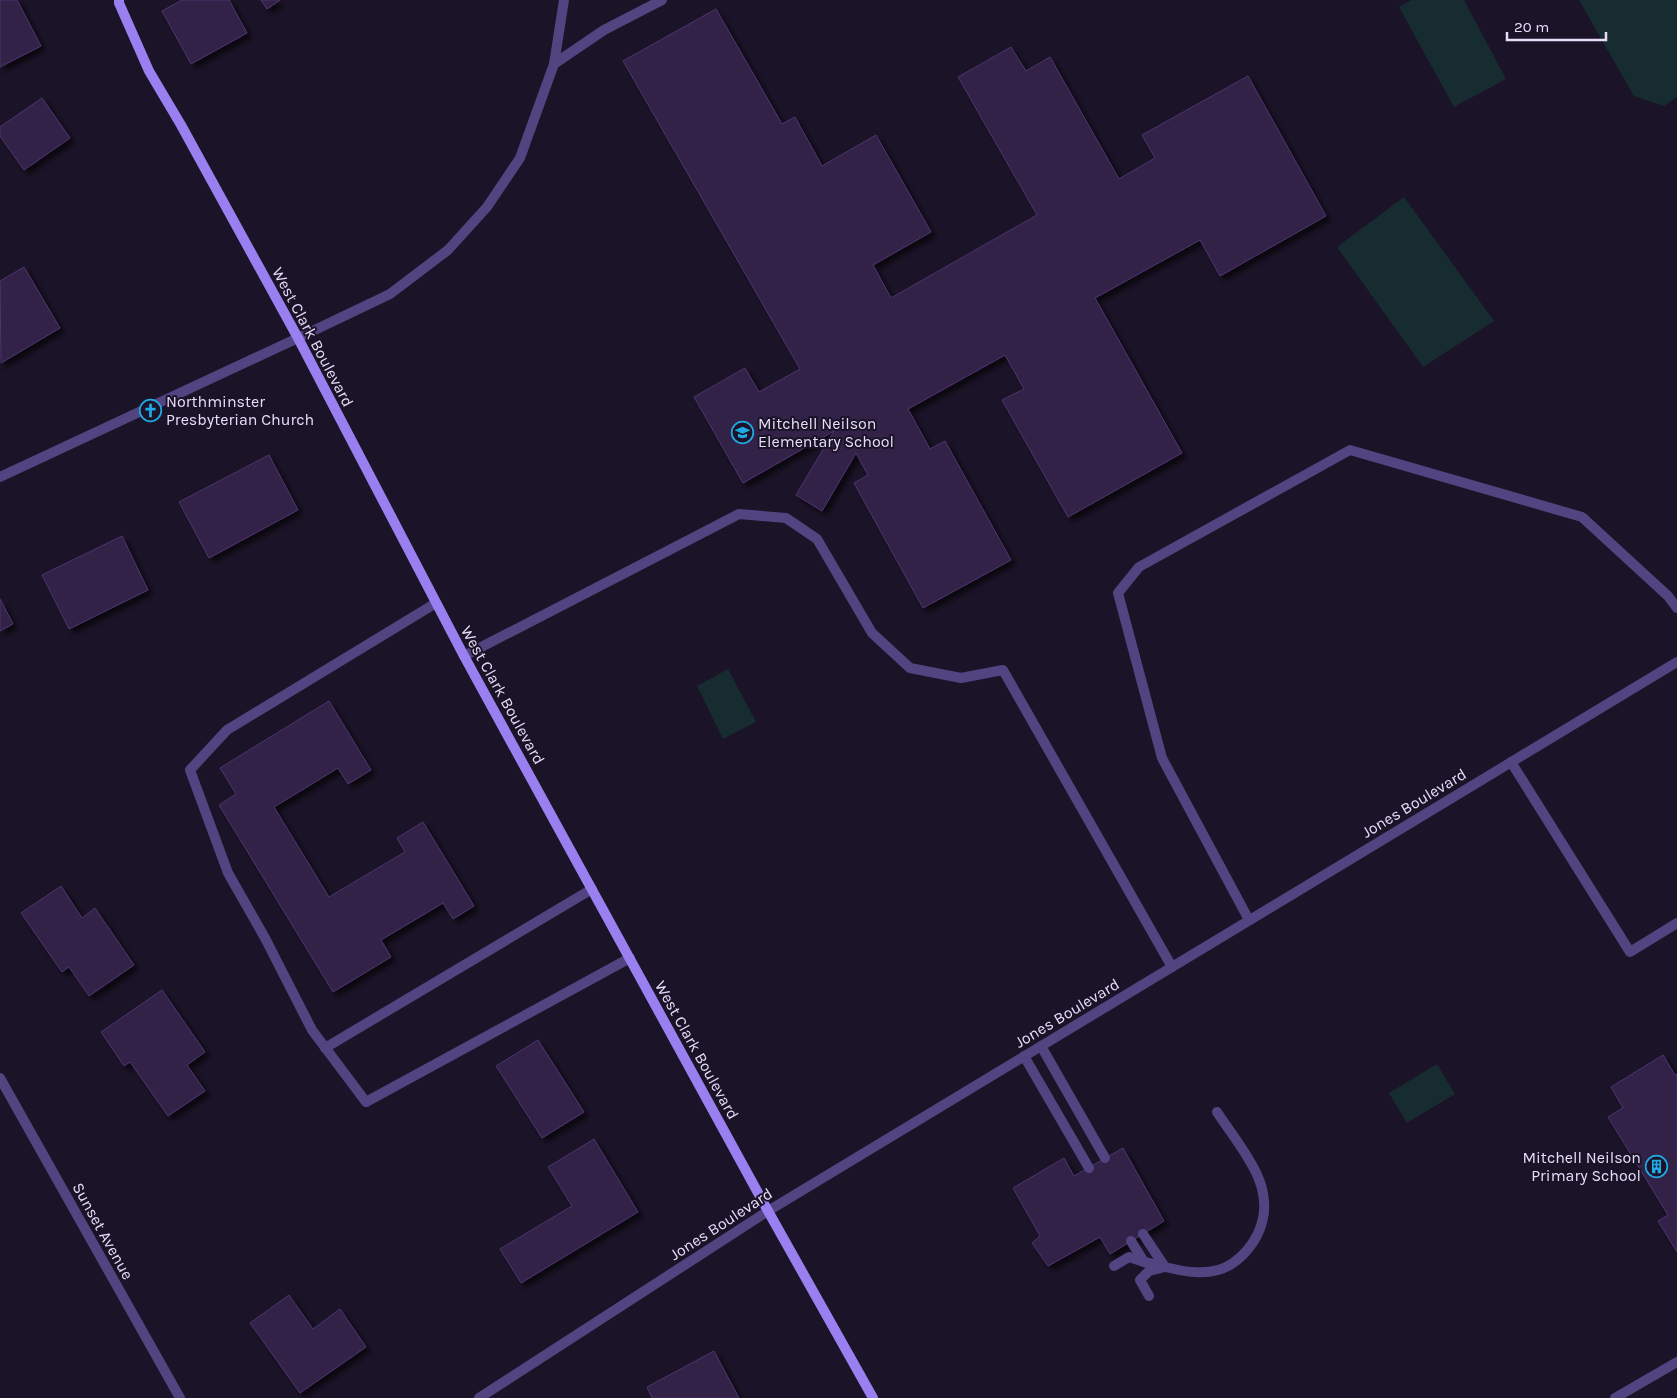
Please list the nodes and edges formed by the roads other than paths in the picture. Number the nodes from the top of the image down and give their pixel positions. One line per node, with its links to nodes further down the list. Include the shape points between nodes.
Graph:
1 (120, 0): 5 (street, West Clark Boulevard, via 149,71 182,125)
2 (564, 0): 4 (street)
3 (662, 0): 4 (street, via 604,30)
4 (554, 64): 5 (street, via 520,158 487,206 448,250 390,294)
5 (298, 338): 6 (street); 7 (street, West Clark Boulevard)
6 (0, 477)
7 (436, 603): 9 (street, West Clark Boulevard); 18 (street, via 227,730 190,770 228,873 312,1030)
8 (1677, 608): 13 (street, via 1582,517 1350,450 1139,567 1118,593 1162,758)
9 (464, 656): 12 (street, West Clark Boulevard); 16 (street, via 739,514 786,518 817,539 872,633 910,668 961,678 1003,670)
10 (1677, 662): 11 (street, Jones Boulevard)
11 (1511, 762): 13 (street, Jones Boulevard); 14 (street, via 1630,952)
12 (592, 889): 15 (street, West Clark Boulevard); 18 (street)
13 (1249, 920): 16 (street, Jones Boulevard)
14 (1677, 924)
15 (630, 958): 18 (street, via 366,1102); 24 (street, West Clark Boulevard)
16 (1172, 967): 17 (street, Jones Boulevard)
17 (1041, 1046): 19 (street, Jones Boulevard); 22 (street)
18 (325, 1048)
19 (1024, 1056): 23 (street); 24 (street, Jones Boulevard)
20 (0, 1078): 32 (street, Sunset Avenue)
21 (1217, 1112): 29 (street, via 1258,1176 1264,1196 1264,1218 1255,1239 1239,1259 1218,1270 1192,1273)
22 (1105, 1158)
23 (1089, 1168)
24 (768, 1211): 33 (street, Jones Boulevard); 34 (street, West Clark Boulevard)
25 (1143, 1234): 29 (street)
26 (1131, 1241): 27 (street)
27 (1144, 1262): 28 (street, via 1129,1257); 29 (street)
28 (1114, 1266)
29 (1165, 1267): 30 (street, via 1149,1271 1140,1280)
30 (1149, 1296)
31 (1677, 1362): 35 (street)
32 (180, 1398)
33 (479, 1398)
34 (873, 1398)
35 (1615, 1398)

